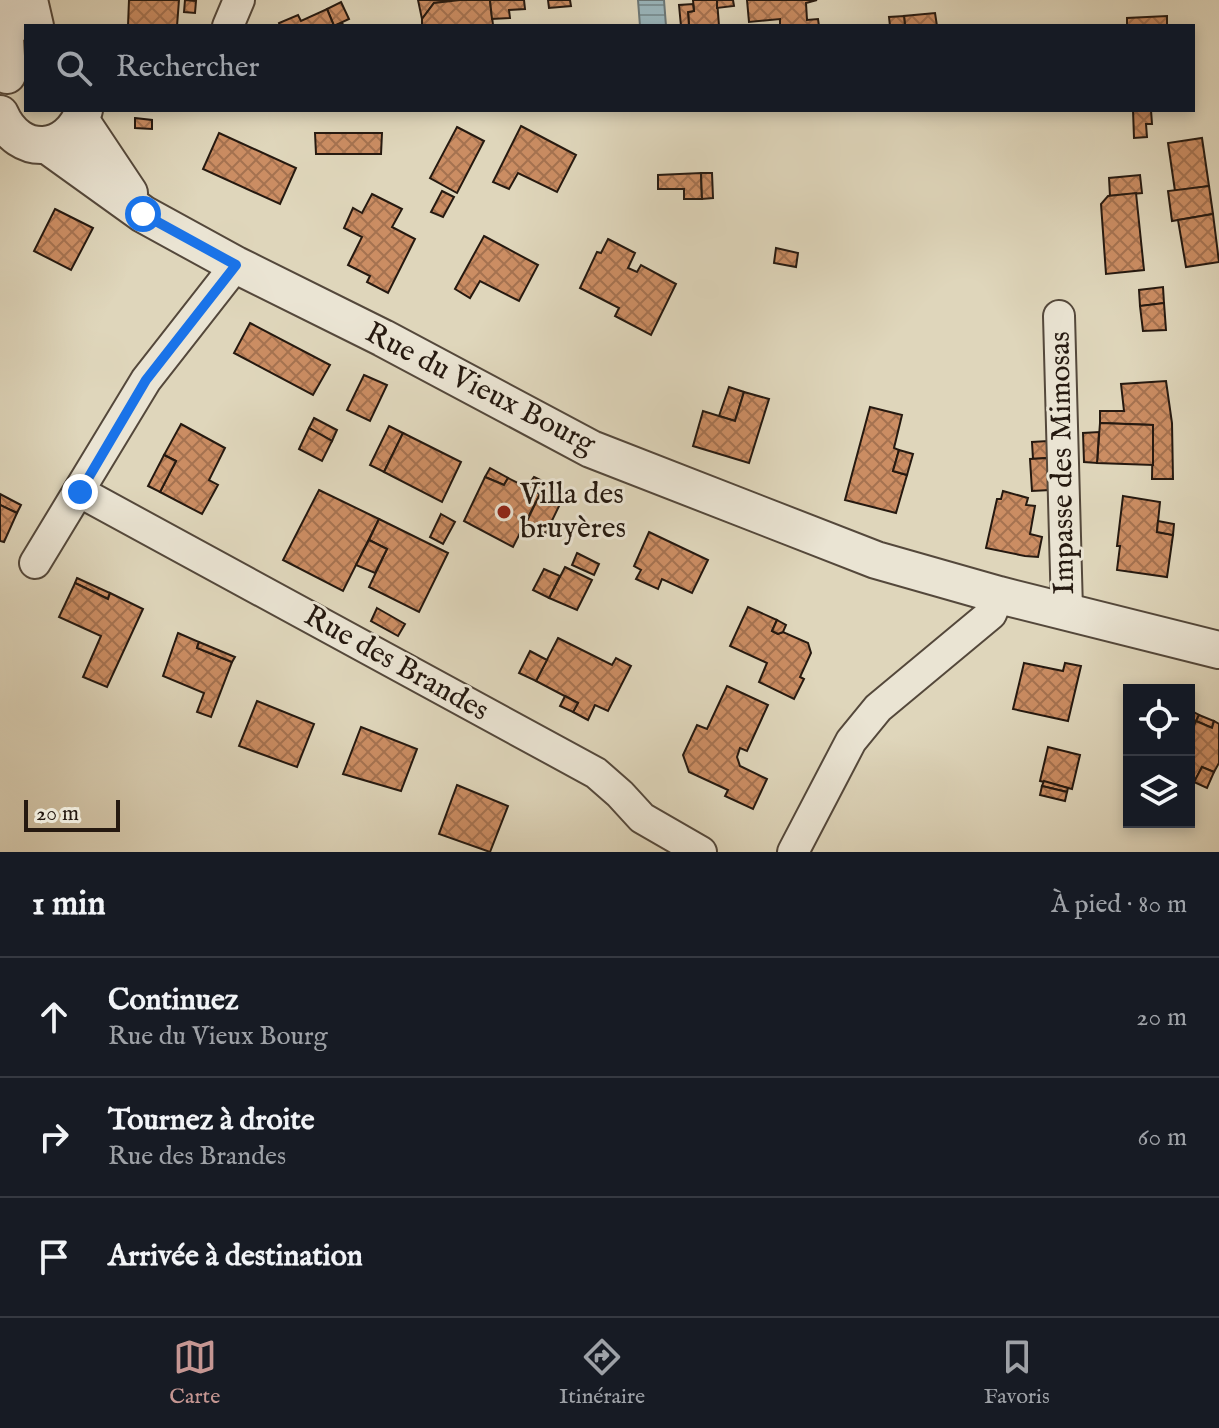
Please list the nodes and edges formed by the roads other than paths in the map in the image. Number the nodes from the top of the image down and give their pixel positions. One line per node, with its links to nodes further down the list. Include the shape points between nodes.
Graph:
1 (3, 0): 6 (street)
2 (29, 0): 4 (street)
3 (239, 0): 5 (street)
4 (35, 24)
5 (229, 24)
6 (11, 76)
7 (82, 116): 9 (street, via 67,137); 10 (street)
8 (3, 126): 9 (street, Rue du Vieux Bourg, via 27,142)
9 (47, 145): 10 (street, Rue du Vieux Bourg)
10 (143, 214): 11 (street, Rue du Vieux Bourg)
11 (236, 265): 13 (street, via 146,380); 15 (street, Rue du Vieux Bourg, via 591,449 876,560)
12 (1059, 316): 16 (street, Impasse des Mimosas)
13 (80, 492): 14 (street); 18 (street, Rue des Brandes, via 596,773 642,818)
14 (35, 563)
15 (999, 595): 16 (street, Rue du Vieux Bourg); 19 (street, via 991,614 878,708 851,741)
16 (1067, 610): 17 (street, Rue du Vieux Bourg)
17 (1219, 650)
18 (701, 852)
19 (793, 852)

